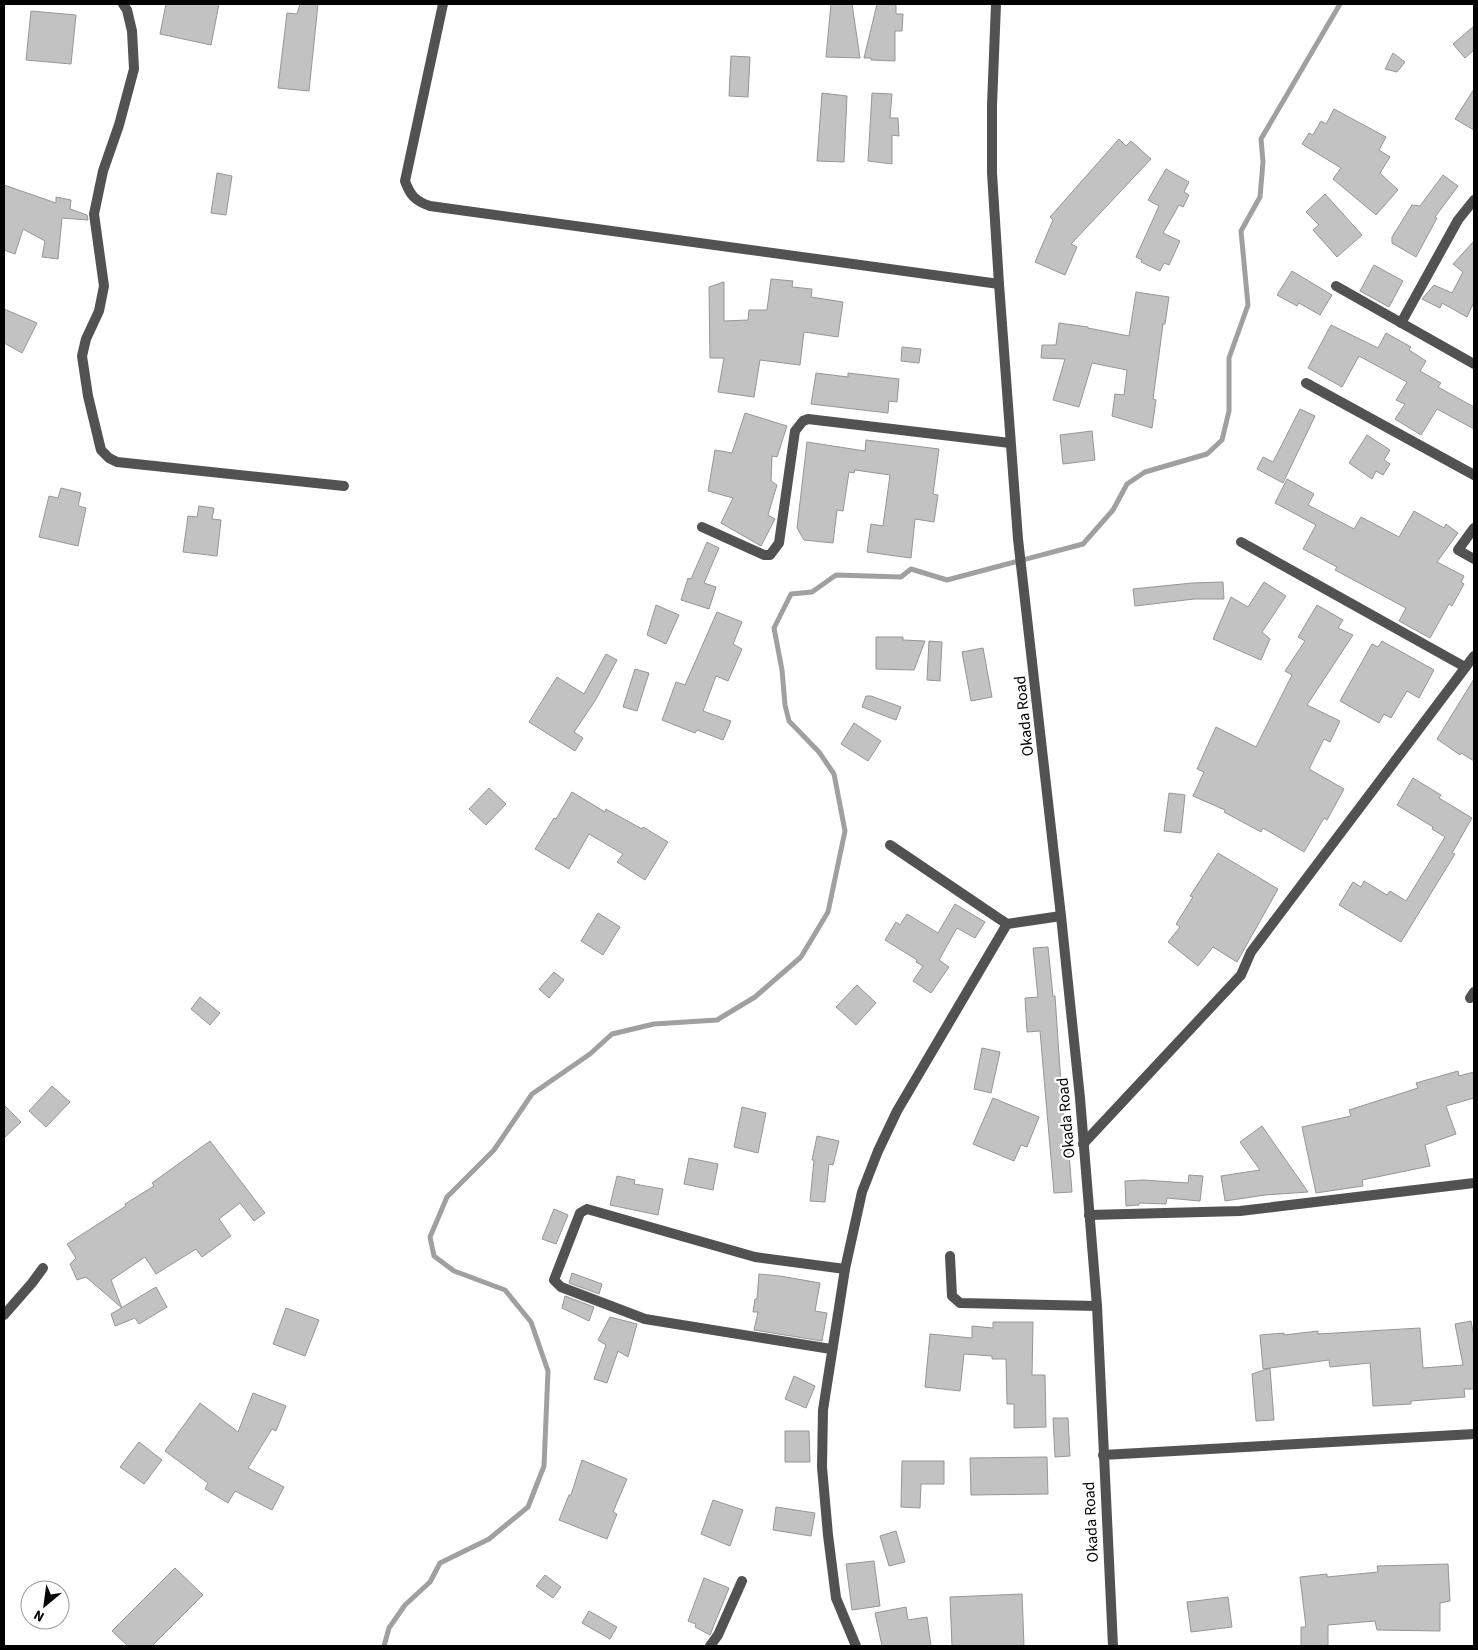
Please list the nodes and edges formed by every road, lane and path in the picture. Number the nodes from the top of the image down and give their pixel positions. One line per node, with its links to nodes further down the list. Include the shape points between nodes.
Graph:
1 (123, 4): 12 (street, via 132,31 134,69 94,214 104,286 99,312 82,356 102,450 117,462)
2 (443, 4): 5 (street, via 405,181 409,193 418,202)
3 (996, 4): 5 (street, Okada Road, via 992,173)
4 (1474, 200): 7 (street, via 1458,220)
5 (999, 284): 10 (street, Okada Road)
6 (1336, 286): 7 (street)
7 (1401, 323): 8 (street)
8 (1474, 364)
9 (1306, 383): 11 (street)
10 (1010, 443): 13 (street, via 803,421 795,431 779,543 775,550 764,555); 20 (street, Okada Road)
11 (1474, 475)
12 (344, 486)
13 (702, 527)
14 (1474, 528): 16 (street, via 1458,550)
15 (1241, 542): 18 (street)
16 (1474, 559)
17 (1474, 656): 18 (street)
18 (1465, 667): 22 (street, via 1251,952 1241,976)
19 (890, 845): 21 (street)
20 (1061, 916): 21 (street); 22 (street, Okada Road)
21 (1008, 924): 27 (street, via 897,1111 878,1151 862,1192)
22 (1083, 1144): 24 (street, Okada Road)
23 (1474, 1183): 24 (street, via 1240,1211)
24 (1089, 1215): 28 (street, Okada Road)
25 (950, 1256): 28 (street, via 952,1296 960,1302)
26 (43, 1268): 29 (street)
27 (845, 1269): 30 (street); 30 (street, via 755,1257 587,1208 580,1213 554,1280 561,1287 645,1318)
28 (1097, 1306): 32 (street, Okada Road)
29 (4, 1315)
30 (831, 1349): 35 (street, via 822,1410 822,1467 836,1598)
31 (1474, 1434): 32 (street)
32 (1103, 1455): 36 (street, Okada Road)
33 (742, 1581): 34 (street)
34 (710, 1646)
35 (856, 1646)
36 (1113, 1646)

